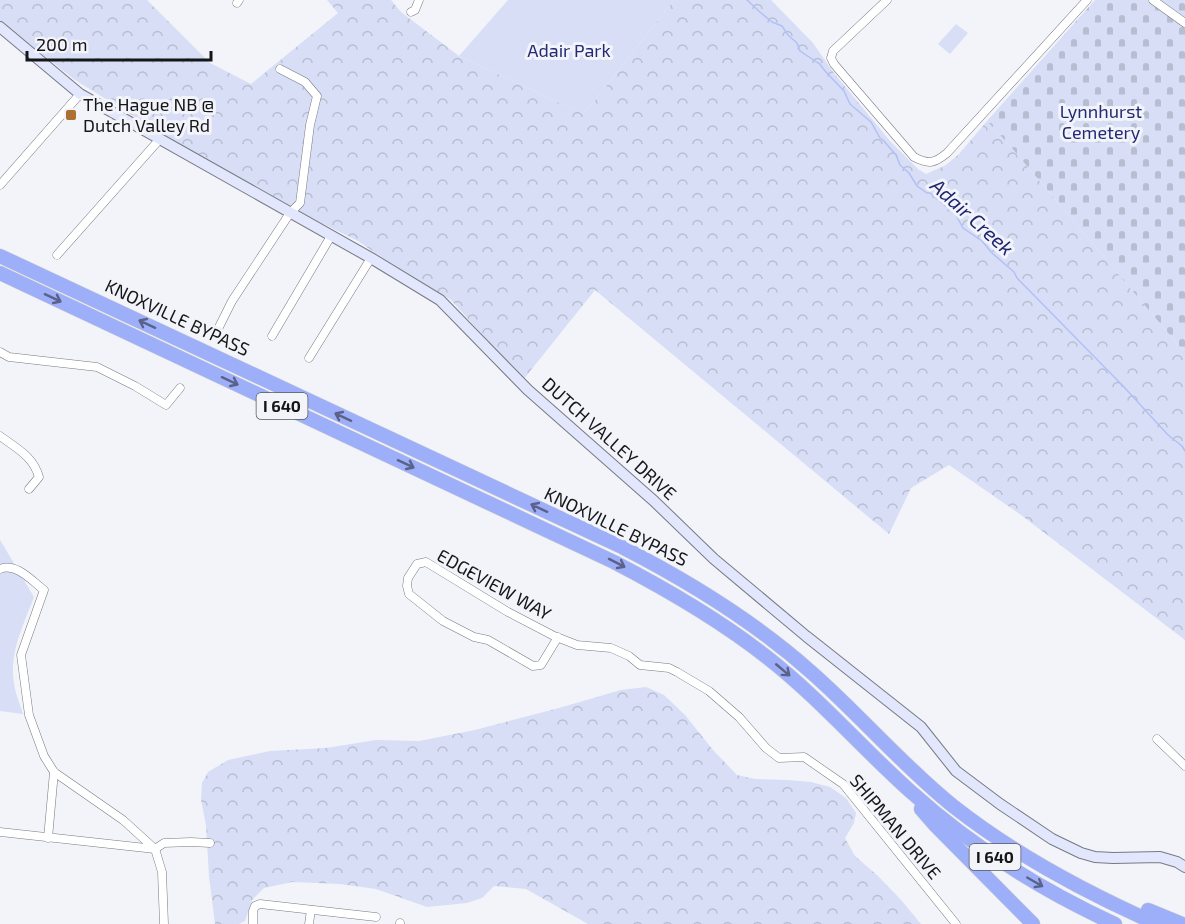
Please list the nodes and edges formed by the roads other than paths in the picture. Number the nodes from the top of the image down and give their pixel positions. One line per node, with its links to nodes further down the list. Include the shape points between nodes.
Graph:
1 (419, 0): 5 (street)
2 (887, 0): 3 (street, via 833,51 831,58 914,157 925,162 938,160 947,153)
3 (1087, 0)
4 (1153, 0): 6 (street)
5 (411, 12)
6 (1185, 23)
7 (0, 27): 9 (street, DUTCH VALLEY DRIVE)
8 (280, 69): 12 (street, via 305,82 317,96 300,203)
9 (81, 94): 10 (street, DUTCH VALLEY DRIVE); 11 (street)
10 (159, 140): 12 (street, DUTCH VALLEY DRIVE); 15 (street)
11 (0, 185)
12 (290, 213): 13 (street, DUTCH VALLEY DRIVE); 18 (street)
13 (331, 236): 16 (street, DUTCH VALLEY DRIVE); 19 (street)
14 (0, 255): 26 (highway, KNOXVILLE BYPASS / I 640, one-way to 14)
15 (57, 255)
16 (371, 258): 21 (street); 37 (street, DUTCH VALLEY DRIVE, via 440,300 528,390 714,559 921,727 956,771 1000,804 1052,839 1081,853 1113,858 1160,857)
17 (0, 273): 31 (highway, KNOXVILLE BYPASS / I 640, one-way to 31, via 604,557 683,599 786,672)
18 (219, 327)
19 (272, 336)
20 (0, 352): 22 (street, via 9,357 97,367 166,405)
21 (309, 358)
22 (180, 388)
23 (0, 436): 24 (street, via 36,467 39,477)
24 (29, 489)
25 (0, 569): 32 (street, via 17,569 44,590 21,655 29,715)
26 (668, 571): 46 (highway, KNOXVILLE BYPASS / I 640, via 786,650 917,775 980,826 1054,874); 47 (highway, via 697,580 767,627 841,691 932,780 989,823 1086,882)
27 (558, 637): 27 (street, EDGEVIEW WAY, via 541,665 533,666 488,640 443,621 409,594 408,578 417,564 426,562); 29 (street, EDGEVIEW WAY, via 577,645 611,648 640,665 669,668 709,691 779,758)
28 (1157, 739): 30 (street)
29 (804, 757): 43 (street, SHIPMAN DRIVE, via 843,784)
30 (1185, 766)
31 (888, 771): 44 (highway, via 934,825); 45 (highway, KNOXVILLE BYPASS / I 640, one-way to 45, via 951,826 998,858)
32 (54, 772): 34 (street); 36 (street, via 123,820)
33 (0, 832): 34 (street)
34 (48, 838): 36 (street)
35 (210, 843): 36 (street, via 164,843)
36 (155, 849): 40 (street, via 162,872)
37 (1185, 867)
38 (311, 910): 39 (street); 41 (street, via 260,904 253,911); 42 (street)
39 (376, 917)
40 (164, 924)
41 (253, 924)
42 (309, 924)
43 (956, 924)
44 (1033, 924)
45 (1115, 924)
46 (1157, 924)
47 (1182, 924)

